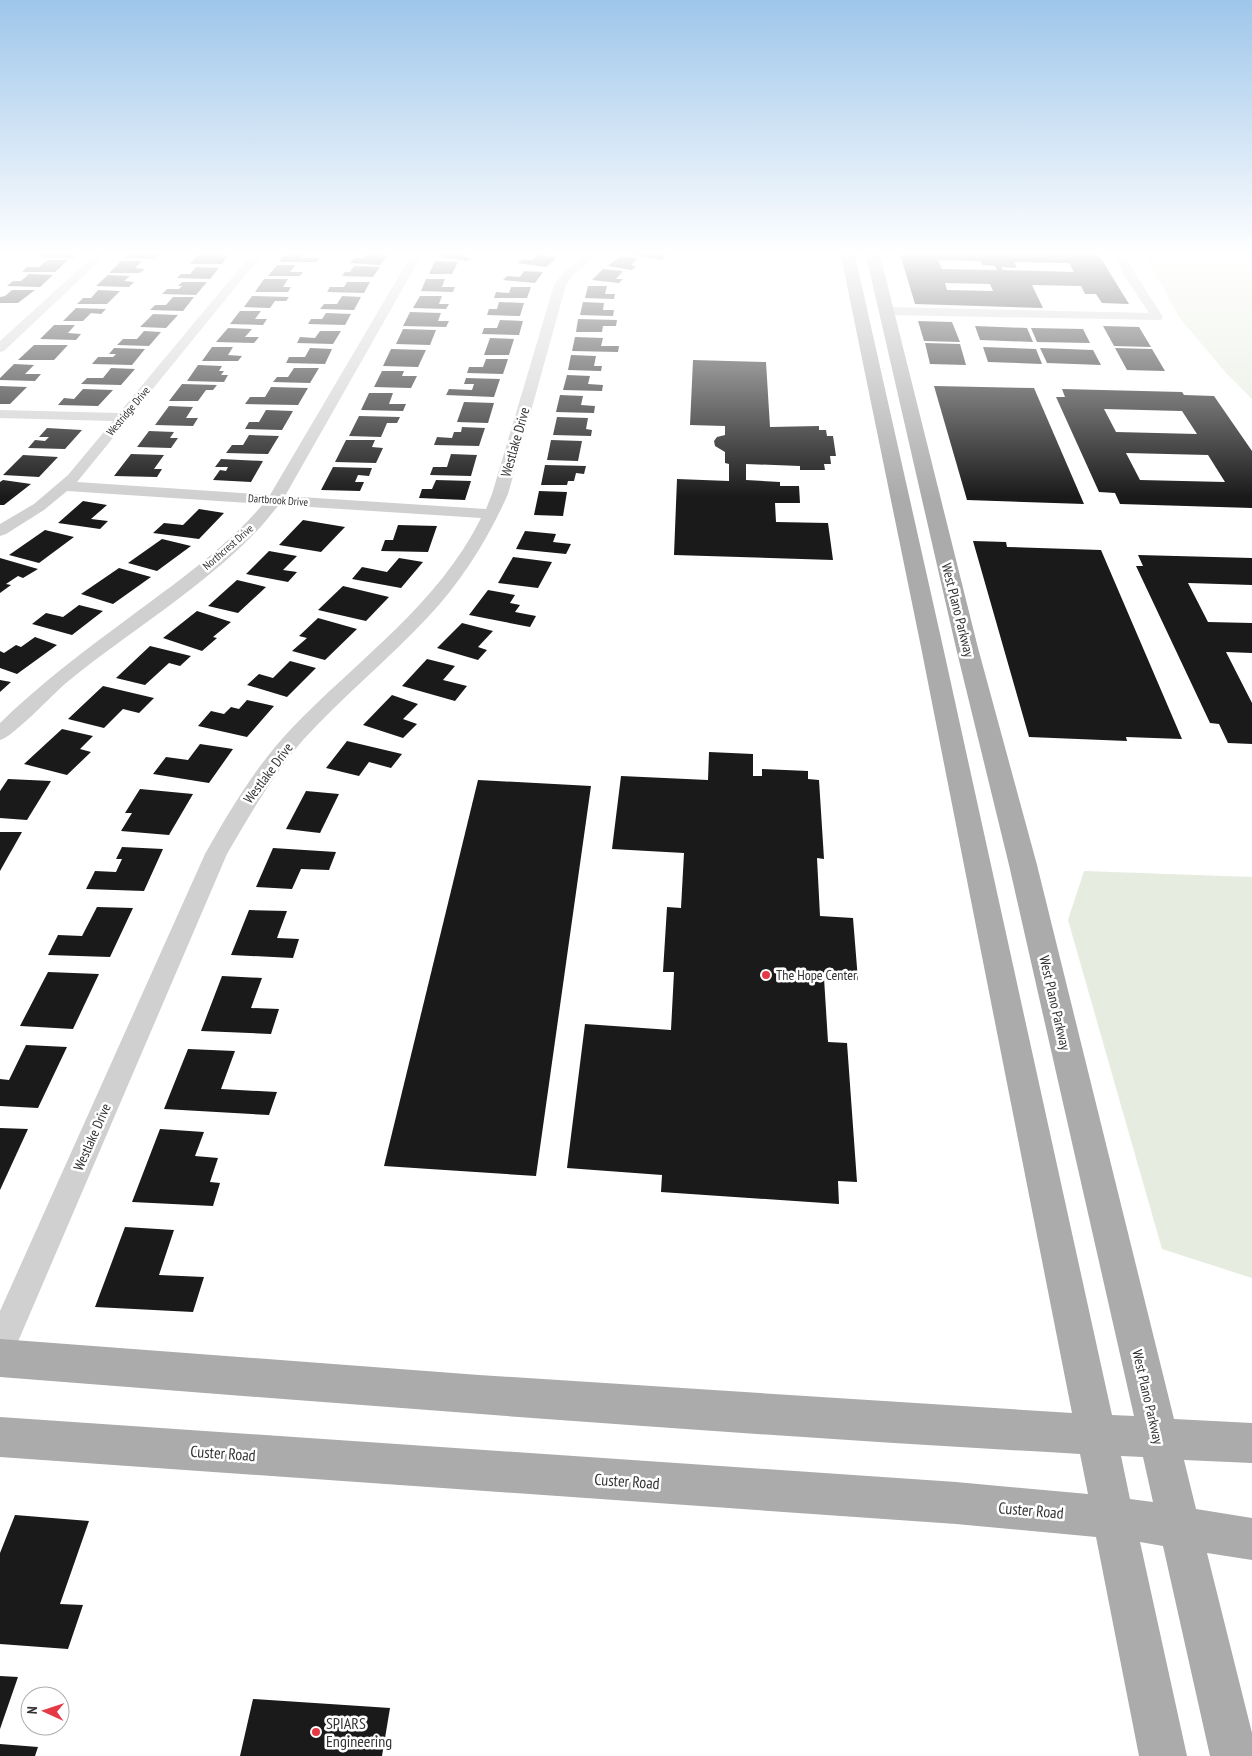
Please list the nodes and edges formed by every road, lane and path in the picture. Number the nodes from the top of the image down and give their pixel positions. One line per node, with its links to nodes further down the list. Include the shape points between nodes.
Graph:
1 (16, 333): 7 (street)
2 (193, 333): 9 (street, Westridge Drive)
3 (371, 333): 13 (street, Northcrest Drive)
4 (546, 333): 14 (street, Westlake Drive)
5 (864, 333): 11 (main road)
6 (892, 333): 10 (main road, West Plano Parkway)
7 (0, 348)
8 (0, 414): 9 (street)
9 (124, 417): 12 (street, Westridge Drive)
10 (925, 473): 11 (main road); 18 (main road, West Plano Parkway)
11 (894, 474): 17 (main road)
12 (65, 486): 13 (street, Dartbrook Drive); 15 (street, Westridge Drive)
13 (275, 500): 14 (street, Dartbrook Drive); 16 (street, Northcrest Drive, via 246,533 68,672)
14 (492, 514): 19 (street, Westlake Drive, via 470,552 439,594 297,735 250,796 216,854)
15 (0, 531)
16 (0, 734)
17 (953, 747): 18 (main road, via 985,769); 21 (main road)
18 (1023, 864): 23 (main road, West Plano Parkway)
19 (0, 1347)
20 (0, 1358): 21 (main road, via 478,1395)
21 (1097, 1435): 23 (main road); 25 (main road)
22 (0, 1437): 25 (main road, Custer Road, via 956,1503)
23 (1157, 1438): 24 (main road); 26 (main road, West Plano Parkway)
24 (1252, 1443)
25 (1114, 1517): 26 (main road, Custer Road); 28 (main road)
26 (1178, 1527): 27 (main road, Custer Road); 29 (main road, West Plano Parkway)
27 (1252, 1539)
28 (1163, 1756)
29 (1234, 1756)

